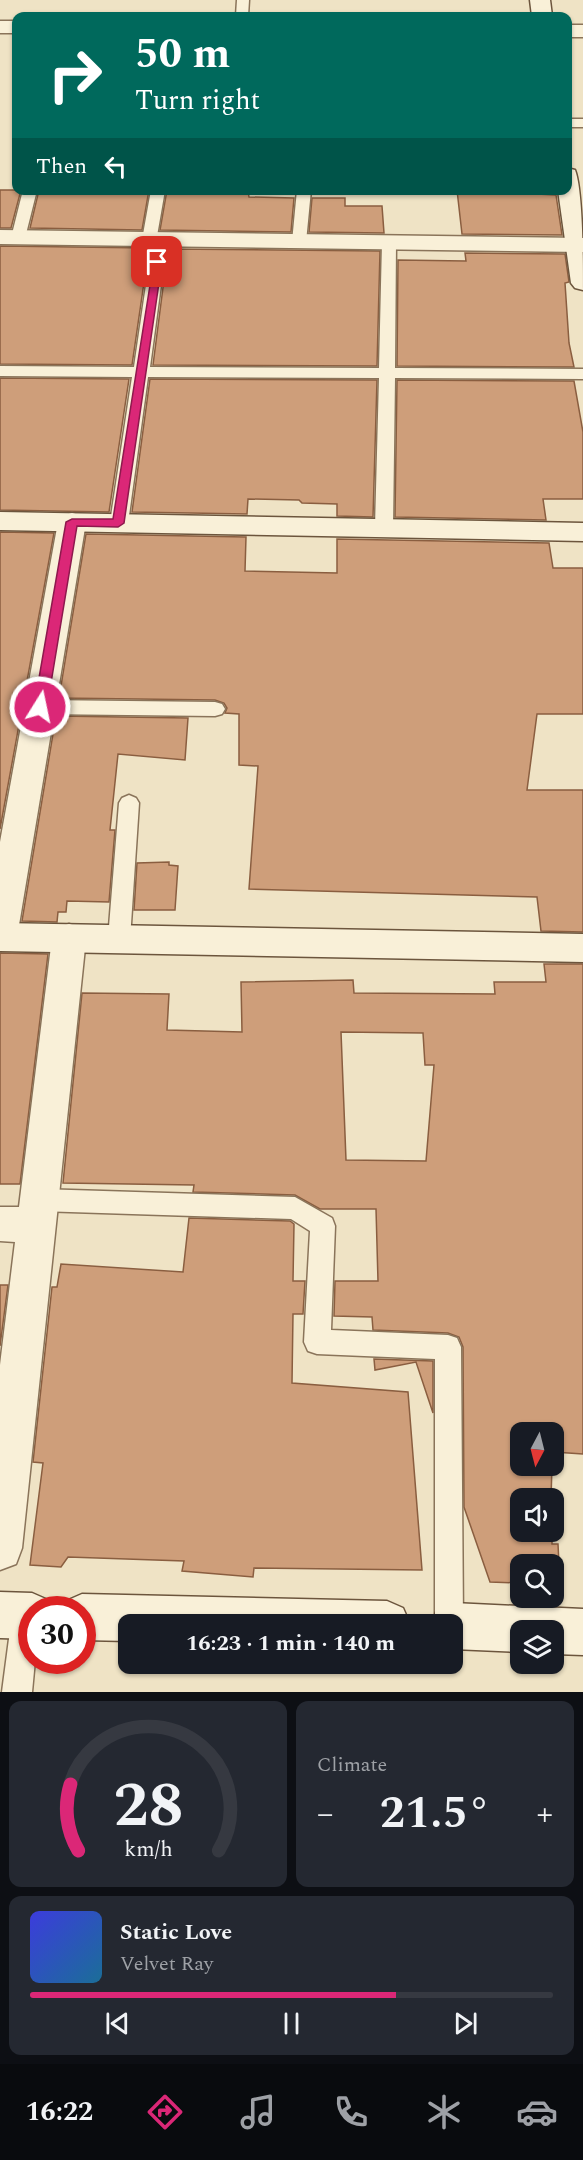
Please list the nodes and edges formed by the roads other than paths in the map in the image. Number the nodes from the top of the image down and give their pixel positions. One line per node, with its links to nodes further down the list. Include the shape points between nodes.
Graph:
1 (28, 195): 5 (lane)
2 (158, 195): 6 (lane)
3 (304, 195): 7 (lane)
4 (571, 195): 9 (street)
5 (9, 238): 6 (street)
6 (155, 240): 7 (street); 12 (lane)
7 (299, 242): 8 (street)
8 (389, 243): 9 (street); 13 (lane)
9 (580, 245): 10 (street)
10 (583, 283)
11 (0, 371): 12 (lane)
12 (142, 372): 13 (lane); 17 (lane)
13 (385, 373): 14 (lane); 18 (lane)
14 (583, 374)
15 (0, 521): 16 (street)
16 (72, 522): 17 (street); 20 (street)
17 (118, 523): 18 (street)
18 (384, 527): 19 (street)
19 (583, 532)
20 (40, 707): 21 (lane); 23 (street)
21 (215, 709)
22 (129, 804): 25 (lane)
23 (0, 937): 24 (street)
24 (69, 938): 25 (street); 27 (street)
25 (119, 939): 26 (street)
26 (583, 948)
27 (25, 1216): 28 (street); 29 (lane, via 295,1208 323,1226 317,1342 448,1347)
28 (0, 1548)
29 (451, 1614)
30 (96, 1617): 31 (street)
31 (118, 1618)
32 (463, 1626): 33 (street)
33 (510, 1628)
34 (564, 1631): 35 (street)
35 (583, 1632)
36 (18, 1654): 37 (lane)
37 (17, 1692)

